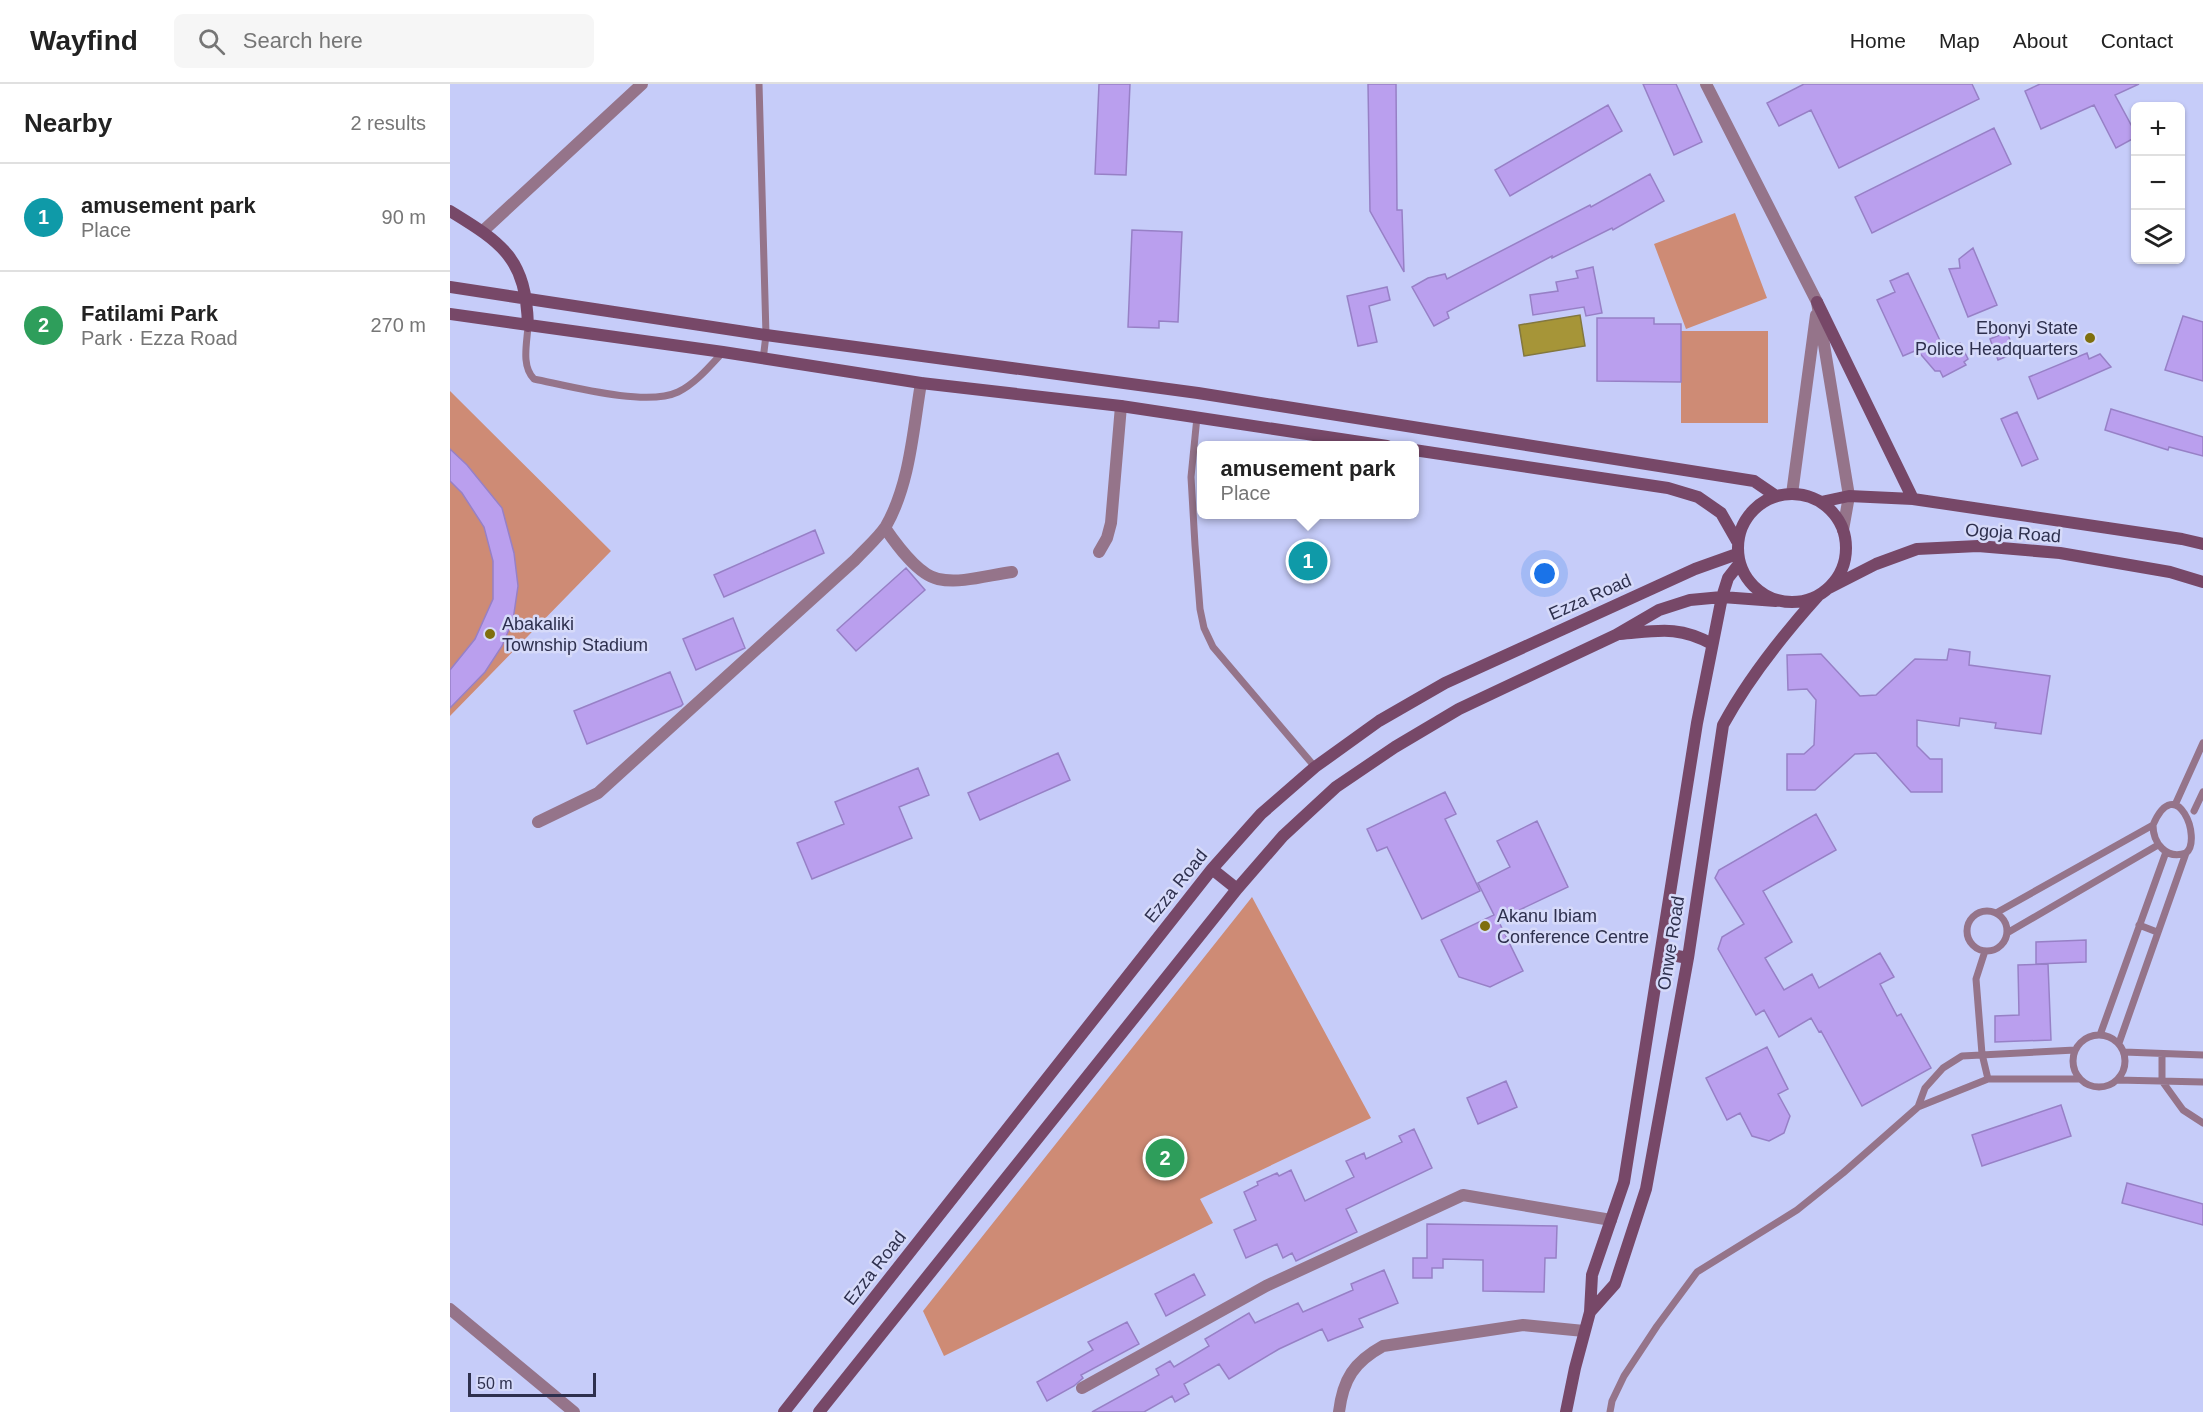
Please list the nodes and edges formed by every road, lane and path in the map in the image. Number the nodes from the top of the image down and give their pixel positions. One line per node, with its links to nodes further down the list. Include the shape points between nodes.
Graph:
1 (642, 84): 5 (street)
2 (759, 84): 11 (lane)
3 (1706, 84): 8 (street)
4 (450, 211): 5 (main road)
5 (483, 231): 7 (main road, via 515,262)
6 (450, 287): 7 (main road)
7 (527, 299): 10 (main road); 11 (main road)
8 (1817, 302): 19 (street); 21 (street); 22 (main road)
9 (450, 315): 10 (main road)
10 (528, 326): 12 (main road); 12 (lane, via 526,366 534,379 603,393 653,398 677,393 702,375)
11 (766, 335): 13 (lane); 20 (main road, via 1198,393 1732,477 1754,481)
12 (723, 352): 13 (main road)
13 (763, 360): 14 (main road)
14 (921, 383): 15 (main road); 24 (street, via 904,478)
15 (1121, 406): 16 (main road); 28 (street, via 1111,523)
16 (1197, 417): 17 (main road); 38 (lane, via 1191,477 1204,628 1214,646)
17 (1354, 441)
18 (1419, 451): 26 (main road, via 1668,488 1698,497 1721,513)
19 (1792, 494): 20 (main road); 23 (main road)
20 (1776, 496): 26 (main road, via 1750,513)
21 (1850, 496): 22 (main road, Ogoja Road); 23 (main road, Ogoja Road); 25 (street)
22 (1913, 498): 27 (main road, Ogoja Road)
23 (1821, 502): 25 (main road)
24 (885, 528): 30 (street, via 902,553 936,579); 43 (street, via 855,560 598,793)
25 (1843, 530): 32 (main road, via 1846,543 1842,569)
26 (1737, 541): 29 (main road)
27 (2203, 544)
28 (1099, 552)
29 (1738, 559): 33 (main road, Onwe Road); 34 (main road, via 1747,580); 38 (main road, Ezza Road, via 1695,569 1445,682 1379,721)
30 (1012, 572)
31 (2203, 582): 32 (main road, Ogoja Road, via 2170,572 2060,553 1978,546 1917,549 1876,564)
32 (1823, 593): 34 (main road, via 1807,601); 57 (main road, Onwe Road, via 1775,645 1740,693 1723,725)
33 (1722, 597): 34 (main road); 35 (main road, via 1690,600 1659,609); 36 (main road, Onwe Road)
34 (1776, 601)
35 (1616, 635): 36 (main road, via 1671,629); 50 (main road, via 1459,709 1346,780 1283,836)
36 (1712, 644): 56 (main road, Onwe Road)
37 (2203, 743): 40 (lane)
38 (1315, 767): 49 (main road, Ezza Road, via 1261,814)
39 (2203, 792): 41 (lane)
40 (2175, 805): 41 (lane); 44 (lane, via 2157,815)
41 (2194, 811): 42 (lane)
42 (2201, 819)
43 (538, 822)
44 (2153, 825): 46 (lane); 51 (lane)
45 (2201, 840): 48 (lane)
46 (2158, 845): 47 (lane); 53 (lane)
47 (2166, 852): 48 (lane); 52 (lane)
48 (2186, 854): 54 (lane)
49 (1212, 869): 50 (main road); 78 (main road, Ezza Road)
50 (1237, 889): 79 (main road)
51 (1996, 913): 53 (lane, via 2003,918); 55 (lane, via 1974,915 1967,929 1971,944)
52 (2139, 925): 54 (lane); 58 (lane)
53 (2007, 933): 55 (lane, via 2000,946)
54 (2157, 933): 59 (lane)
55 (1985, 951): 62 (lane, via 1976,979)
56 (1661, 953): 57 (main road); 72 (main road, Onwe Road, via 1624,1182)
57 (1688, 958): 74 (main road, Onwe Road, via 1646,1189 1615,1284)
58 (2100, 1035): 59 (lane); 60 (lane, via 2090,1036)
59 (2119, 1043): 61 (lane)
60 (2075, 1050): 62 (lane); 66 (lane, via 2074,1070)
61 (2124, 1052): 63 (lane); 67 (lane, via 2126,1062)
62 (1982, 1054): 65 (lane); 70 (lane, via 1962,1056 1943,1068 1925,1088)
63 (2162, 1054): 64 (lane); 68 (lane)
64 (2203, 1055)
65 (1988, 1079): 66 (lane); 70 (lane)
66 (2080, 1079): 67 (lane, via 2098,1087)
67 (2117, 1080): 68 (lane)
68 (2162, 1082): 69 (lane); 71 (lane, via 2183,1110)
69 (2203, 1082)
70 (1918, 1107): 82 (lane, via 1797,1210 1697,1272 1624,1376)
71 (2203, 1123)
72 (1611, 1220): 74 (main road, Onwe Road, via 1592,1275); 76 (street, via 1463,1195 1266,1286)
73 (450, 1309): 77 (street)
74 (1590, 1312): 75 (main road, Onwe Road)
75 (1584, 1332): 80 (street, via 1523,1325 1383,1346 1365,1356 1349,1374); 81 (main road, Onwe Road)
76 (1082, 1388)
77 (574, 1412)
78 (784, 1412)
79 (819, 1412)
80 (1339, 1412)
81 (1566, 1412)
82 (1610, 1412)

